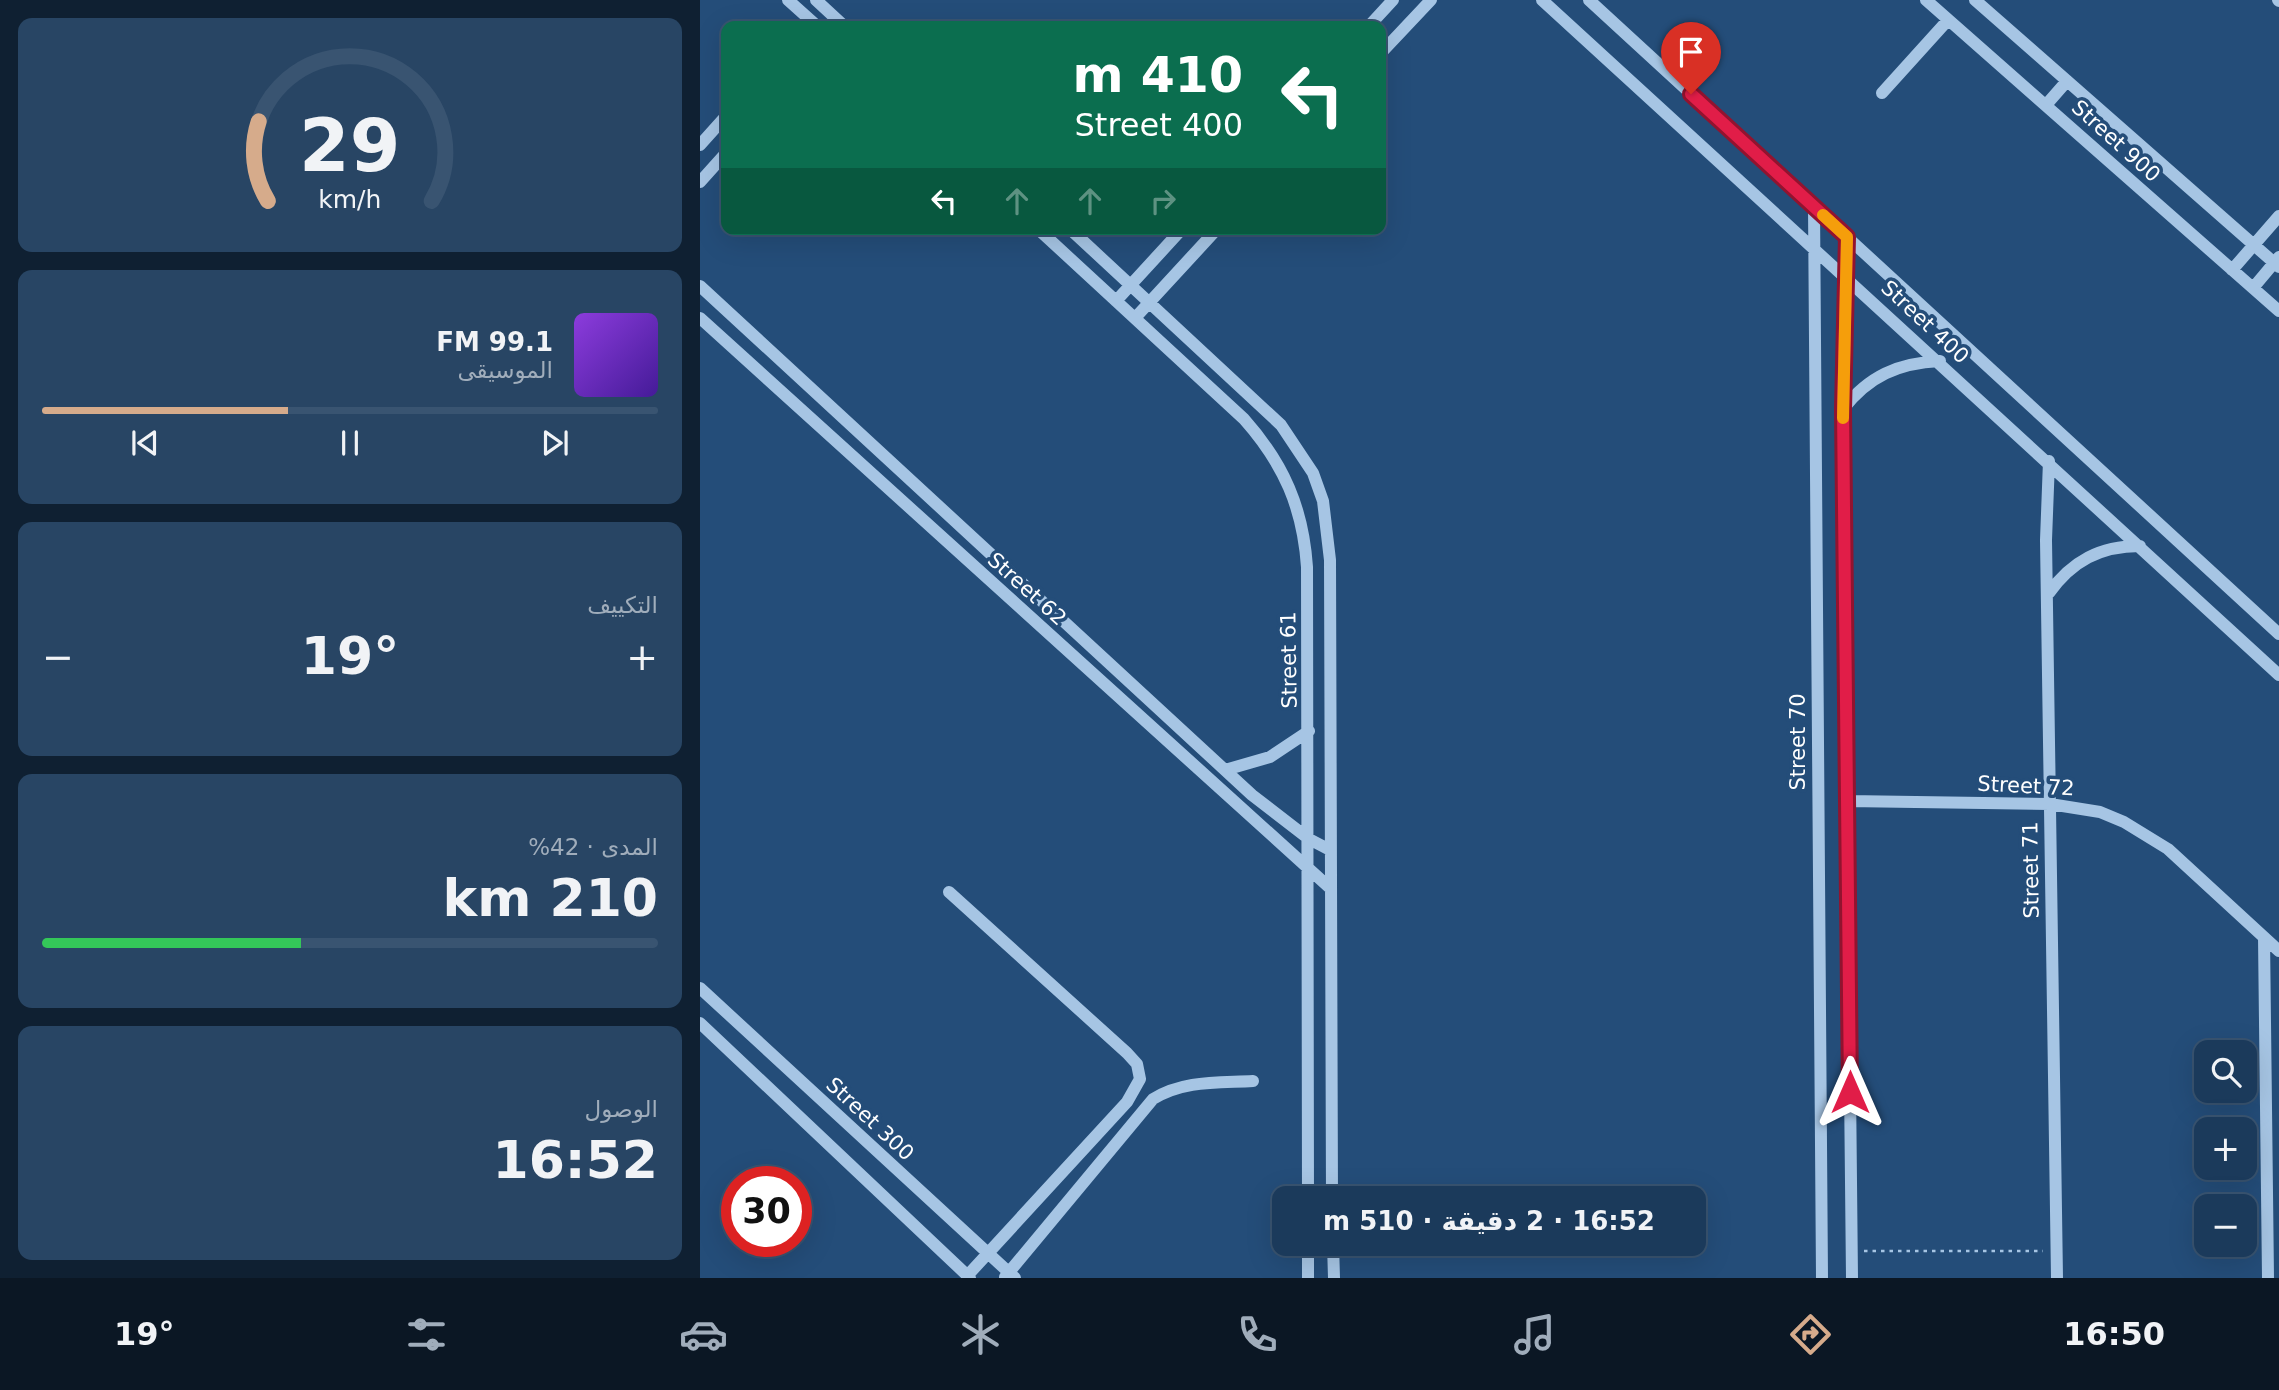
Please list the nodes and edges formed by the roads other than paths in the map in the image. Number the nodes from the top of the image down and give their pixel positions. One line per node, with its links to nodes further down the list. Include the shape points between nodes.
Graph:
1 (788, 0): 10 (street)
2 (1393, 0): 13 (street)
3 (1430, 0): 14 (street)
4 (1542, 0): 30 (street, Street 400)
5 (1589, 0): 22 (street, Street 400)
6 (1926, 0): 9 (street, Street 900)
7 (1979, 1): 15 (street, Street 900)
8 (821, 4): 11 (street); 12 (street)
9 (1948, 20): 16 (street); 17 (street, Street 900)
10 (809, 21)
11 (815, 21)
12 (838, 21)
13 (1374, 21)
14 (1386, 48)
15 (2067, 81): 17 (street); 29 (street, Street 900)
16 (1881, 93)
17 (2046, 105): 32 (street, Street 900)
18 (721, 122): 19 (street)
19 (700, 145)
20 (721, 159): 21 (street)
21 (700, 182)
22 (1814, 206): 28 (street, Street 400); 30 (street, Street 70)
23 (2279, 216): 29 (street)
24 (1045, 235): 37 (street, Street 61)
25 (1077, 235): 34 (street, Street 61)
26 (1176, 235): 34 (street)
27 (1212, 235): 38 (street)
28 (1847, 237): 33 (street); 51 (street, Street 400)
29 (2254, 245): 31 (street, Street 900); 32 (street)
30 (1813, 249): 33 (street, Street 400); 76 (street, Street 70)
31 (2278, 262): 36 (street)
32 (2232, 270): 36 (street, Street 900)
33 (1845, 274): 42 (street, Street 400); 43 (street)
34 (1131, 284): 37 (street); 38 (street, Street 61)
35 (700, 286): 54 (street, Street 62)
36 (2253, 288): 39 (street, Street 900)
37 (1116, 300): 41 (street, Street 61)
38 (1151, 301): 41 (street); 47 (street, Street 61, via 1281,425 1298,448 1323,501 1329,530)
39 (2279, 312)
40 (700, 318): 59 (street, Street 62)
41 (1135, 318): 48 (street, Street 61, via 1244,419 1284,472 1305,534)
42 (1940, 361): 43 (street, via 1884,373 1857,392); 44 (street, Street 400)
43 (1843, 409): 55 (street)
44 (2049, 461): 45 (street, Street 400); 46 (street, Street 71)
45 (2140, 546): 46 (street, via 2105,549 2088,556); 52 (street, Street 400)
46 (2049, 593): 56 (street, Street 71)
47 (1330, 600): 48 (street); 50 (street, Street 61)
48 (1307, 601): 49 (street, Street 61)
49 (1307, 622): 50 (street); 53 (street, Street 61)
50 (1330, 622): 58 (street, Street 61)
51 (2279, 634)
52 (2279, 675)
53 (1309, 731): 54 (street, via 1270,757); 57 (street, Street 61)
54 (1226, 770): 57 (street, Street 62)
55 (1848, 801): 56 (street, Street 72); 77 (street)
56 (2050, 804): 62 (street, Street 72, via 2100,812 2147,834); 78 (street, Street 71)
57 (1309, 839): 58 (street, Street 62); 59 (street, Street 61)
58 (1330, 850): 60 (street, Street 61)
59 (1309, 871): 60 (street, Street 62); 67 (street, Street 61)
60 (1330, 888): 68 (street, Street 61)
61 (949, 892): 69 (street, via 1127,1053 1137,1064 1140,1079 1127,1102)
62 (2263, 937): 63 (street, Street 72); 79 (street)
63 (2279, 951)
64 (700, 988): 69 (street, Street 300)
65 (700, 1023): 73 (street)
66 (1253, 1081): 72 (street, via 1188,1084 1153,1099)
67 (1308, 1186)
68 (1332, 1186)
69 (987, 1253): 72 (street, Street 300); 73 (street)
70 (1308, 1256): 74 (street)
71 (1333, 1256): 75 (street)
72 (1010, 1276)
73 (968, 1277)
74 (1308, 1278)
75 (1334, 1278)
76 (1822, 1278)
77 (1852, 1278)
78 (2057, 1278)
79 (2269, 1278)

